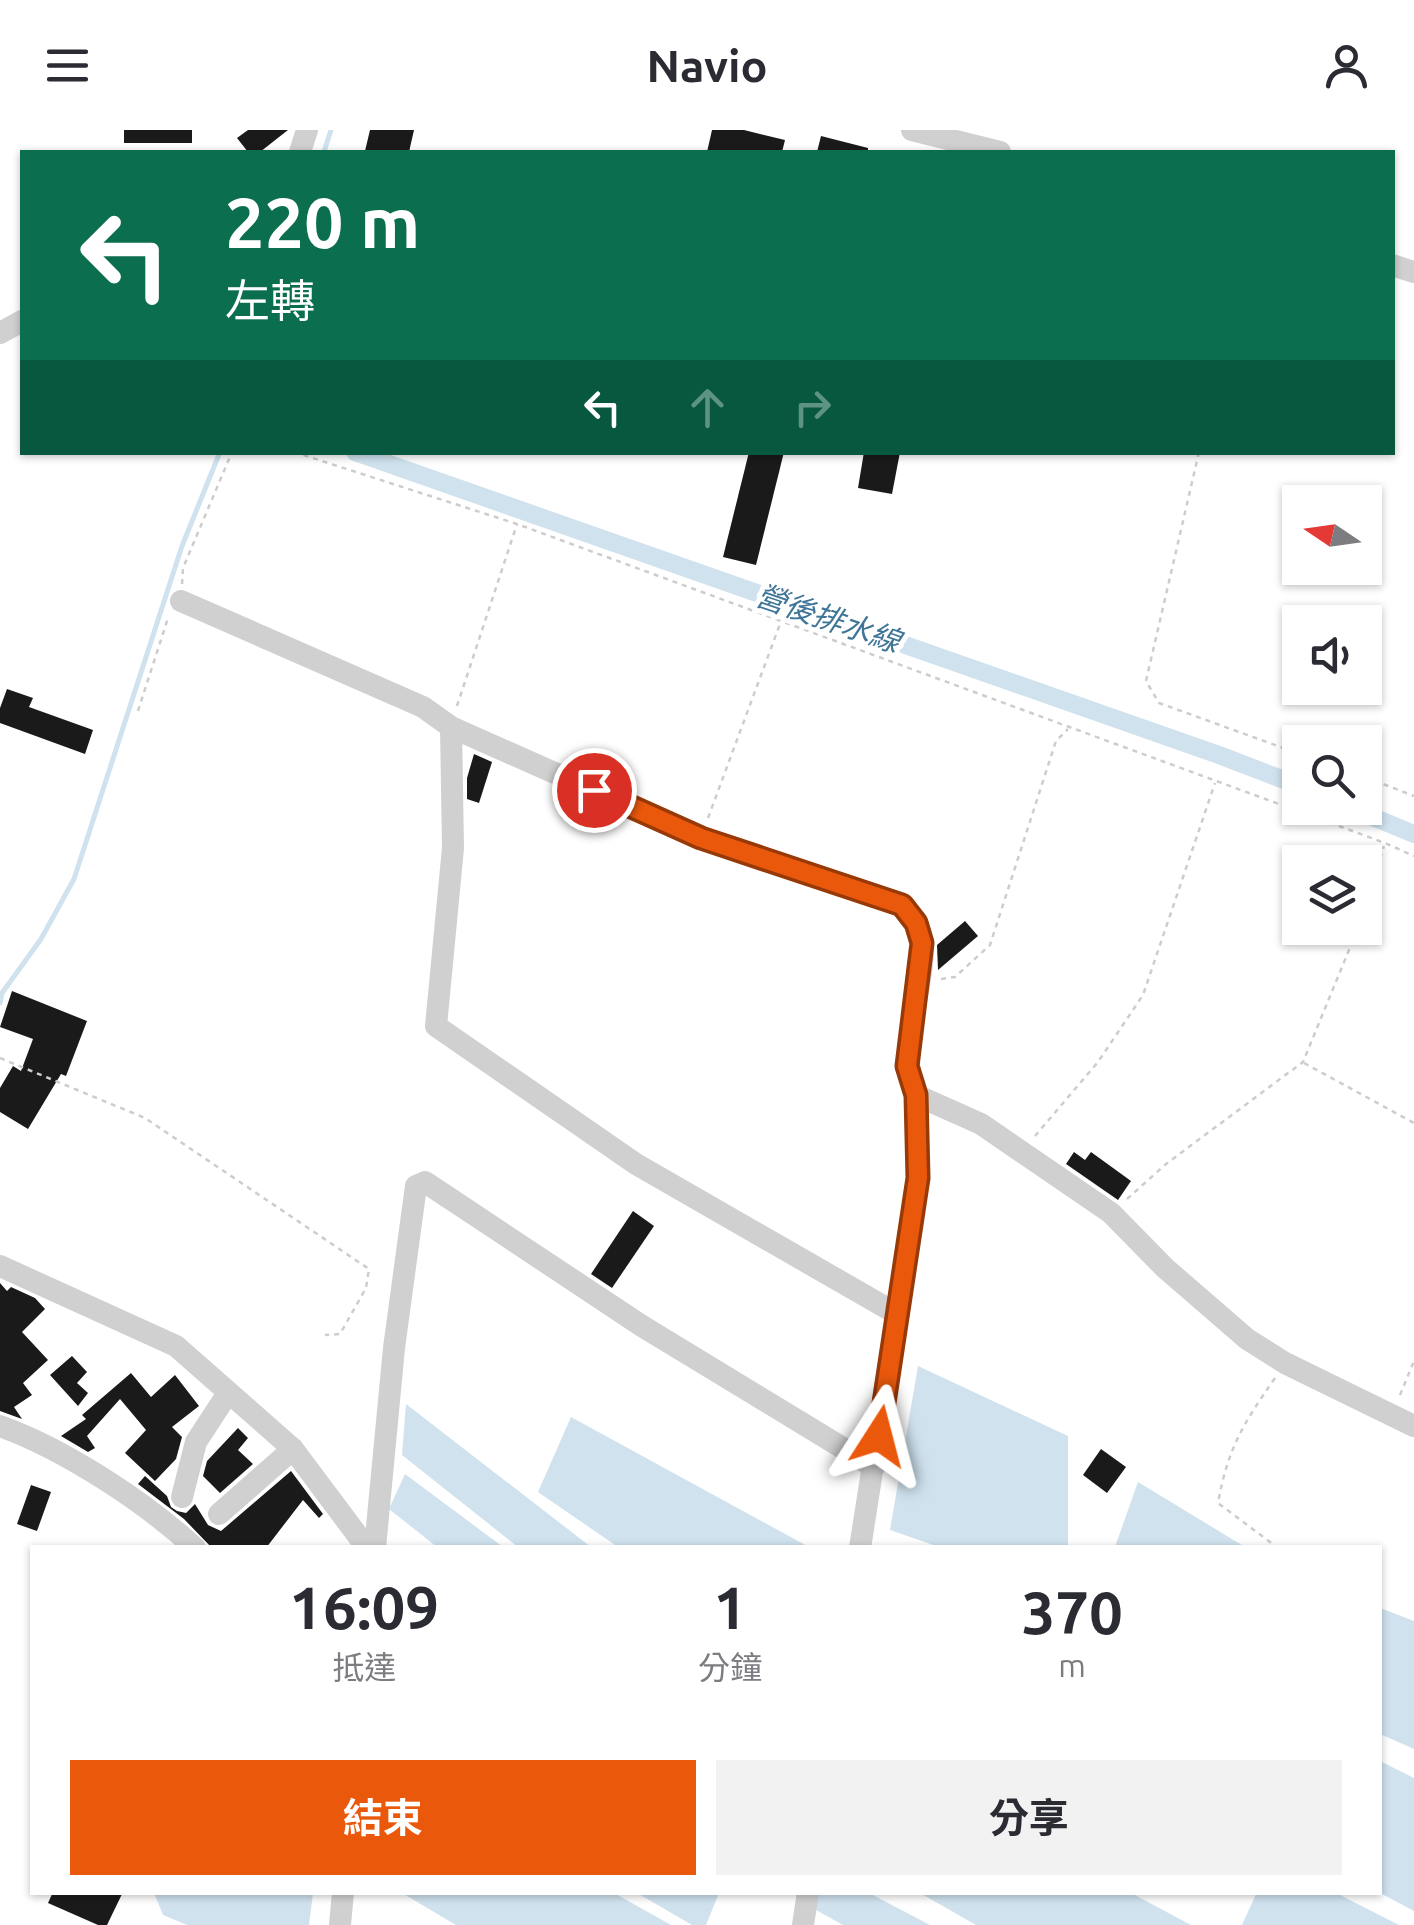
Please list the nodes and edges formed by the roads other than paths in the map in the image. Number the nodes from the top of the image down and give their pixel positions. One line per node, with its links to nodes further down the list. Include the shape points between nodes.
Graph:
1 (912, 130): 2 (lane)
2 (992, 150)
3 (180, 602): 4 (lane, via 423,707)
4 (450, 727): 5 (lane, via 701,838 902,905 922,943 907,1066); 7 (lane, via 453,848 436,1026 636,1164)
5 (916, 1095): 7 (lane, via 918,1178); 10 (lane, via 981,1124 1110,1214 1247,1339)
6 (0, 1266): 8 (lane, via 176,1346)
7 (898, 1314): 12 (lane)
8 (228, 1392): 11 (lane); 13 (lane, via 196,1442)
9 (0, 1426): 15 (lane, via 48,1444)
10 (1414, 1426)
11 (292, 1449): 14 (lane); 16 (lane)
12 (874, 1467): 17 (lane, via 642,1326 425,1182 416,1186 402,1282); 18 (lane)
13 (182, 1497)
14 (219, 1514)
15 (192, 1545)
16 (364, 1545)
17 (375, 1545)
18 (861, 1545)
19 (343, 1895): 21 (lane)
20 (808, 1895): 22 (lane)
21 (340, 1925)
22 (803, 1925)

